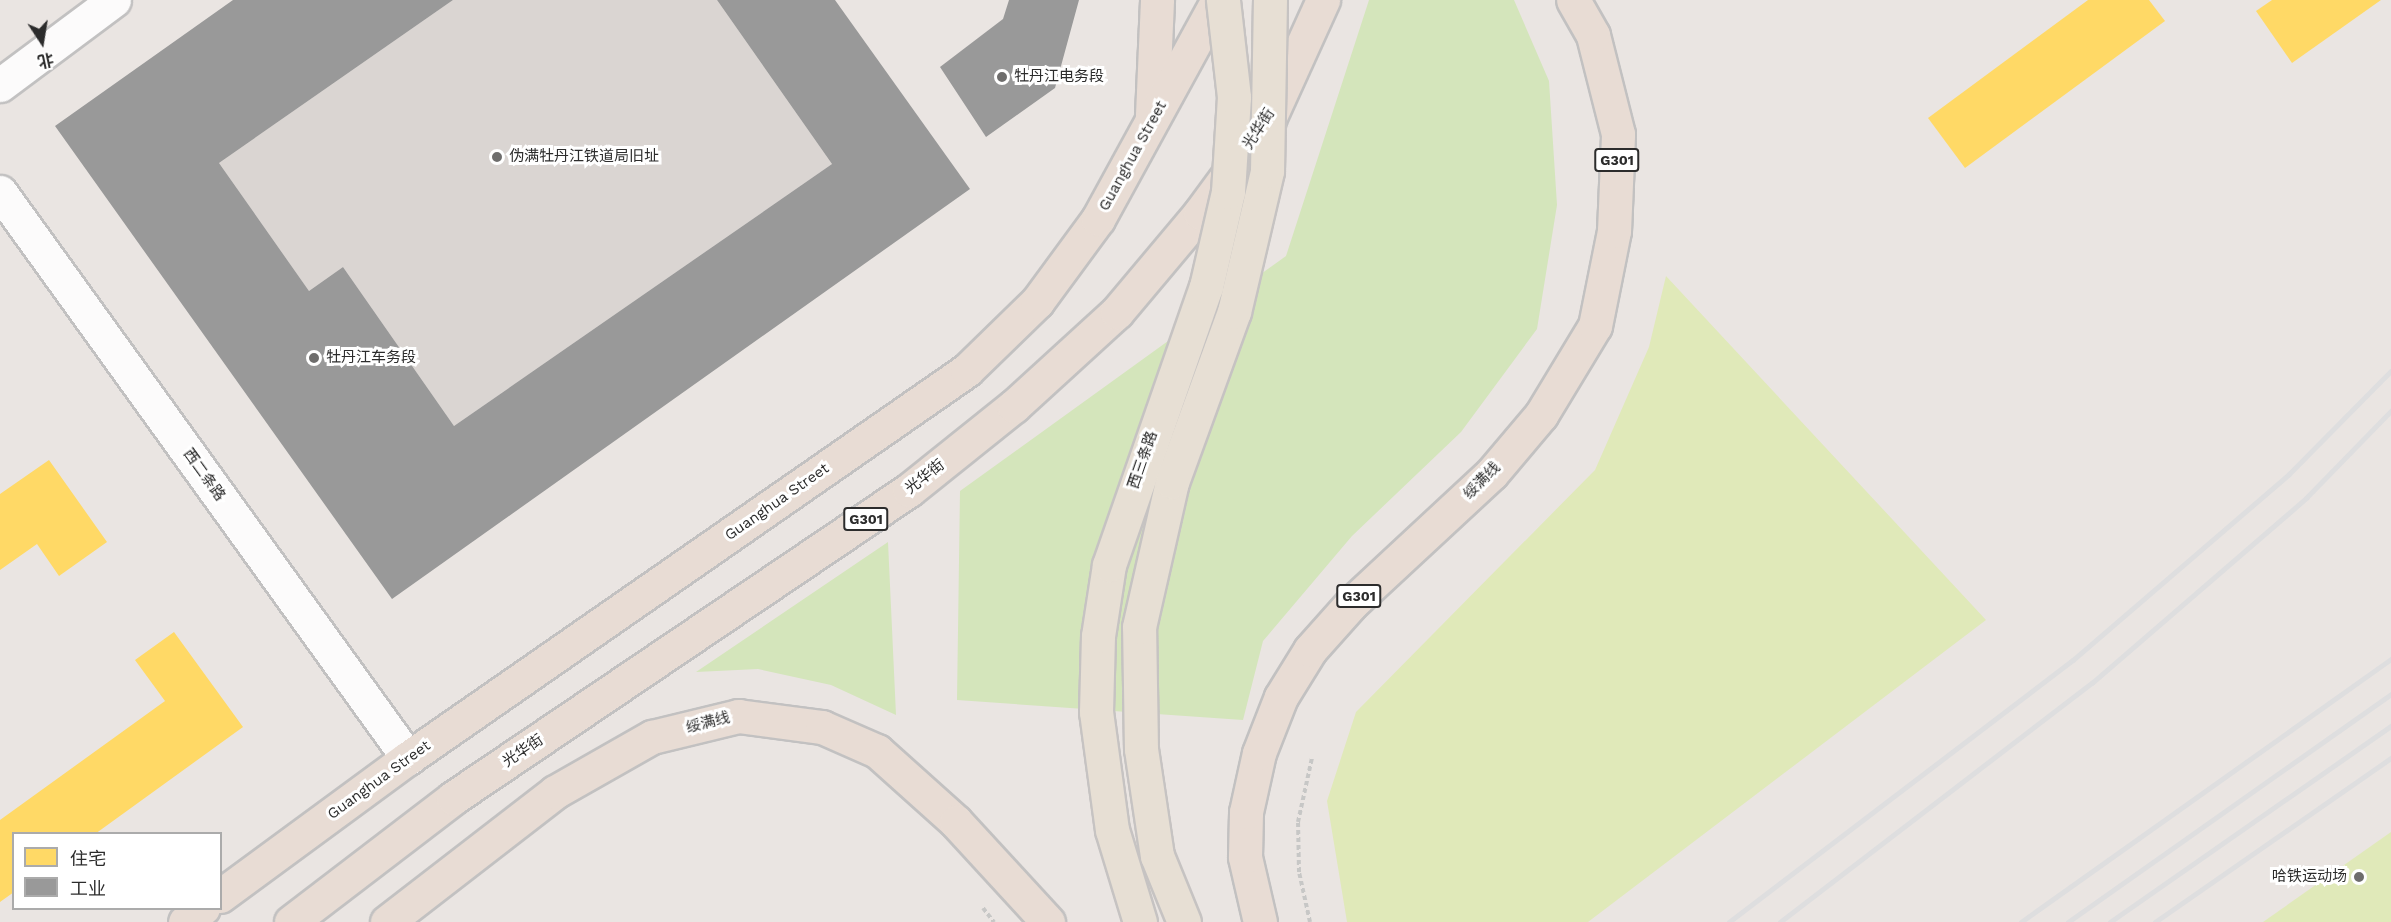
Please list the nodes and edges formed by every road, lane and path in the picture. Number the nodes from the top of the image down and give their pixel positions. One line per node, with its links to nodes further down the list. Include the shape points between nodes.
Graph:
1 (114, 0): 8 (street)
2 (1157, 0): 9 (highway)
3 (1218, 0): 9 (highway, Guanghua Street)
4 (1222, 0): 21 (main road, 西三条路, bridge, via 1234,97 1228,192 1206,287 1109,565 1098,636 1096,712 1112,830)
5 (1270, 0): 22 (main road, bridge, via 1267,171 1234,312 1172,482 1139,627 1142,748 1157,856)
6 (1323, 0): 17 (highway, 光华街 / G301, via 1269,119 1200,213 1117,312 1014,406 909,490 453,798)
7 (1573, 0): 23 (highway, 绥满线 / G301, via 1593,35 1618,134 1614,231 1595,326 1541,415 1506,456 1351,604 1310,650 1281,697 1259,753 1246,812 1245,857)
8 (0, 84)
9 (1151, 123): 11 (highway, Guanghua Street, via 1098,219 1037,303 967,370)
10 (0, 192): 11 (street, 西二条路)
11 (408, 758): 13 (highway, Guanghua Street)
12 (1312, 758): 24 (path, via 1298,822 1299,873)
13 (222, 895)
14 (983, 908): 19 (path)
15 (202, 910): 16 (highway)
16 (185, 922)
17 (291, 922)
18 (387, 922): 20 (highway, 绥满线, via 555,792 652,737 738,716 822,727 877,751 956,822)
19 (994, 922)
20 (1048, 922)
21 (1140, 922)
22 (1184, 922)
23 (1260, 922)
24 (1310, 922)

